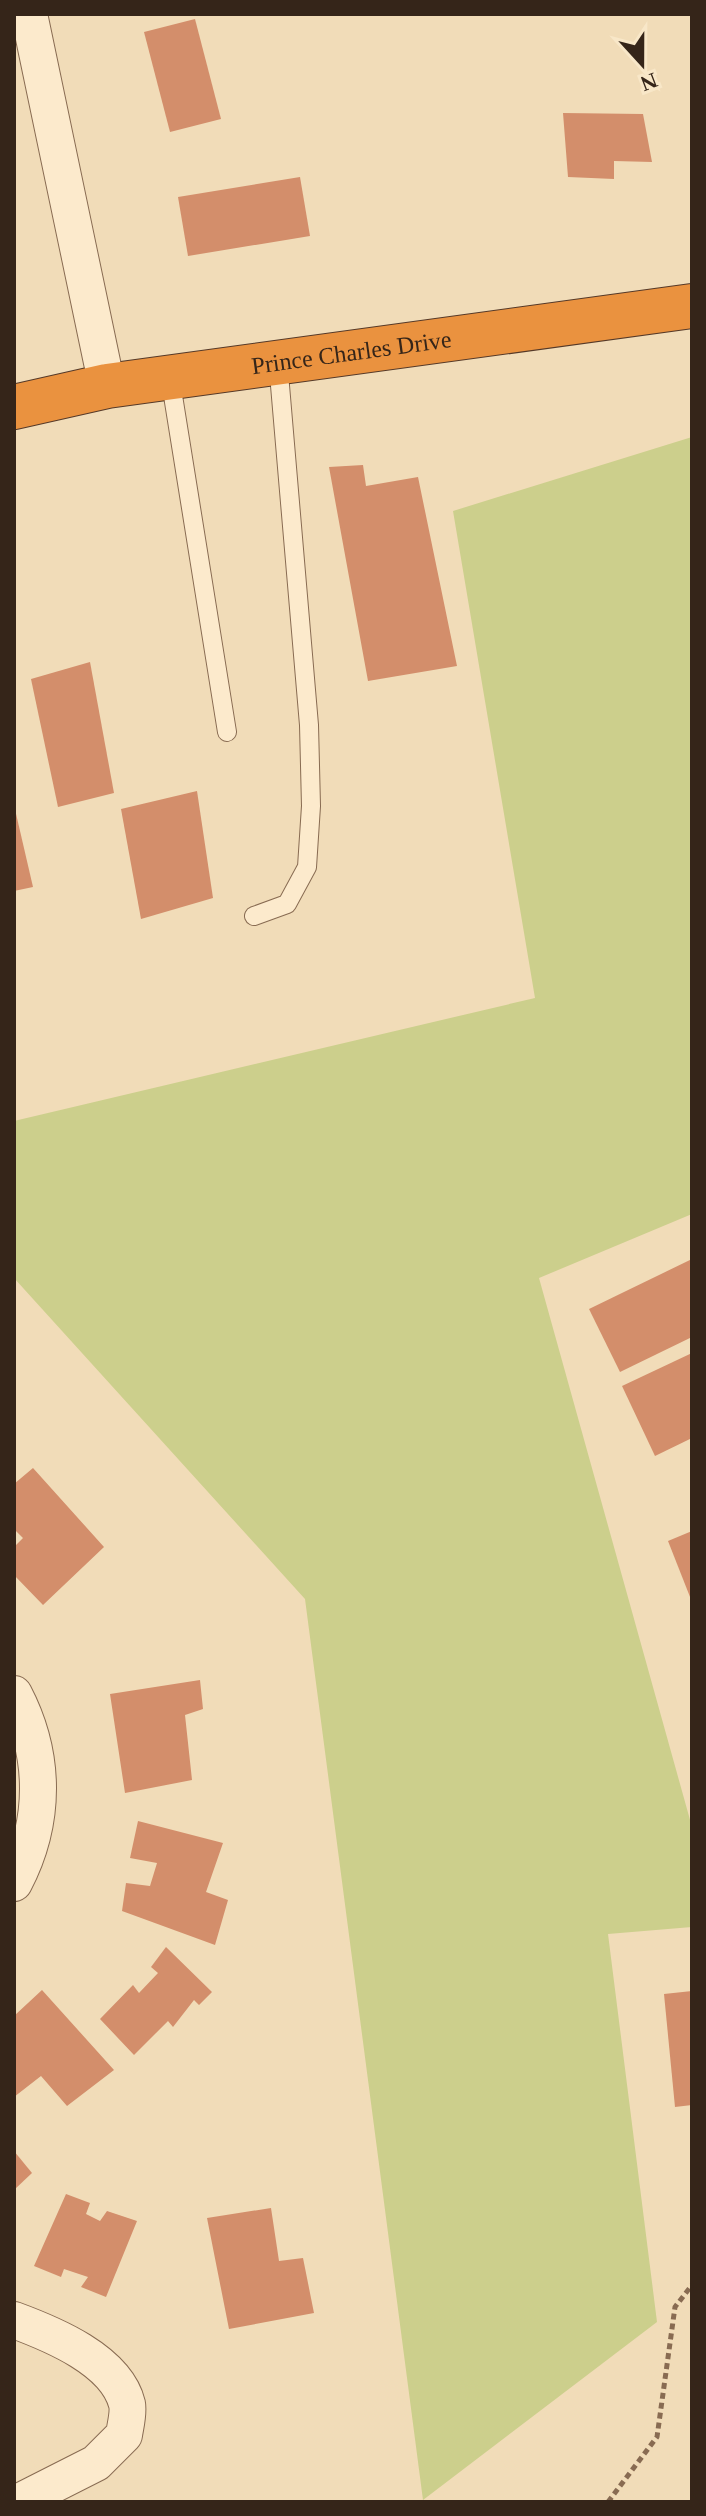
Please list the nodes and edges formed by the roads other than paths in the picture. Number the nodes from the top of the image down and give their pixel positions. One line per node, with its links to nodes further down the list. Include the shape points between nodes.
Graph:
1 (29, 14): 5 (street)
2 (692, 306): 3 (highway, Prince Charles Drive)
3 (278, 362): 4 (highway, Prince Charles Drive); 8 (lane, via 309,725 311,806 307,867 287,904)
4 (170, 377): 5 (highway, Prince Charles Drive); 7 (lane)
5 (107, 386): 6 (highway, Prince Charles Drive)
6 (14, 407)
7 (227, 732)
8 (254, 916)
9 (14, 1694): 10 (street, via 37,1751 40,1797 27,1854)
10 (14, 1883)
11 (14, 2320): 12 (street, via 64,2339 108,2373 127,2405 124,2435 96,2463)
12 (19, 2502)

